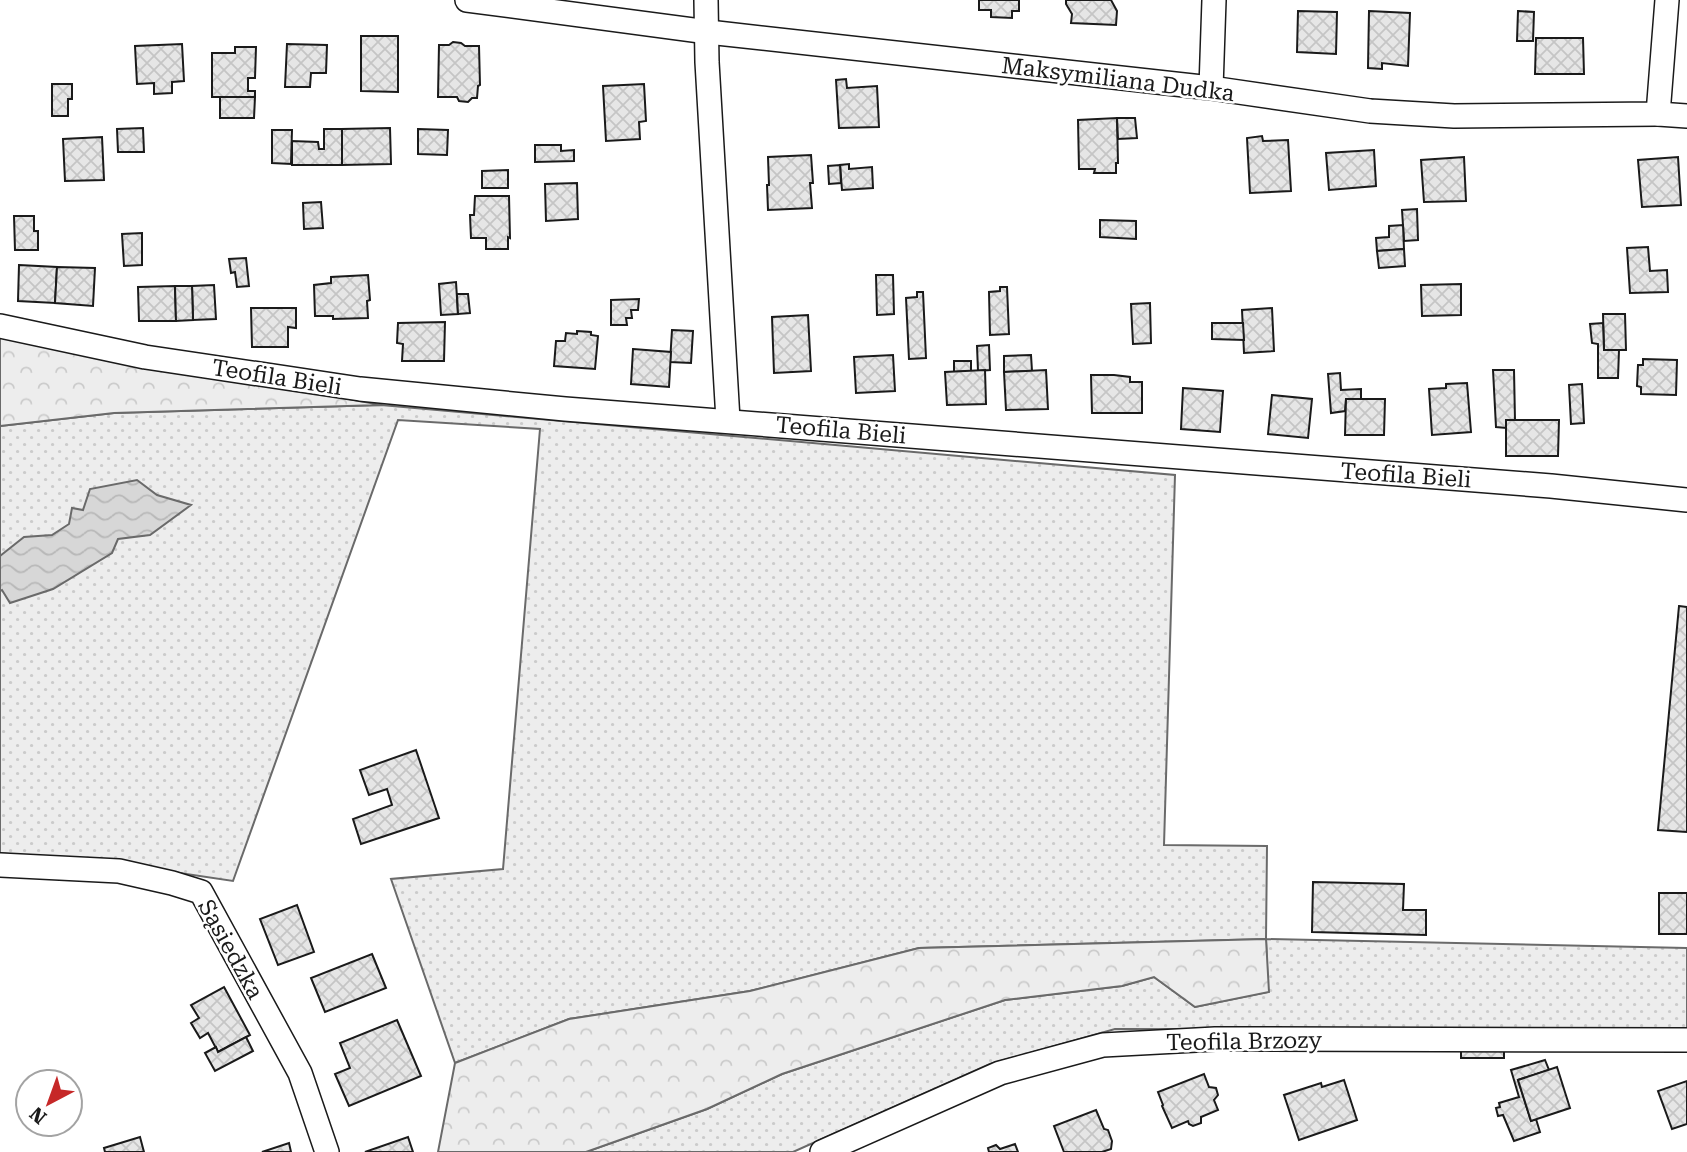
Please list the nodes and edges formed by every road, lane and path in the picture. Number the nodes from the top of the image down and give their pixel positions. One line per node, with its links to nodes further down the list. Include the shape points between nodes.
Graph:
1 (467, 0): 5 (street, Maksymiliana Dudka)
2 (706, 0): 5 (street)
3 (1214, 0): 6 (street)
4 (1667, 0): 7 (street)
5 (708, 32): 6 (street, Maksymiliana Dudka); 10 (street)
6 (1211, 88): 7 (street, Maksymiliana Dudka, via 1410,115)
7 (1658, 114): 8 (street, Maksymiliana Dudka)
8 (1687, 116)
9 (0, 326): 10 (street, Teofila Bieli, via 145,357 360,389)
10 (728, 420): 11 (street, Teofila Bieli)
11 (1687, 500)
12 (0, 865): 14 (street, Sąsiedzka, via 119,871 201,892 300,1073)
13 (1687, 1040): 15 (street, Teofila Brzozy, via 1215,1039 1104,1045 1000,1073)
14 (327, 1152)
15 (822, 1152)

